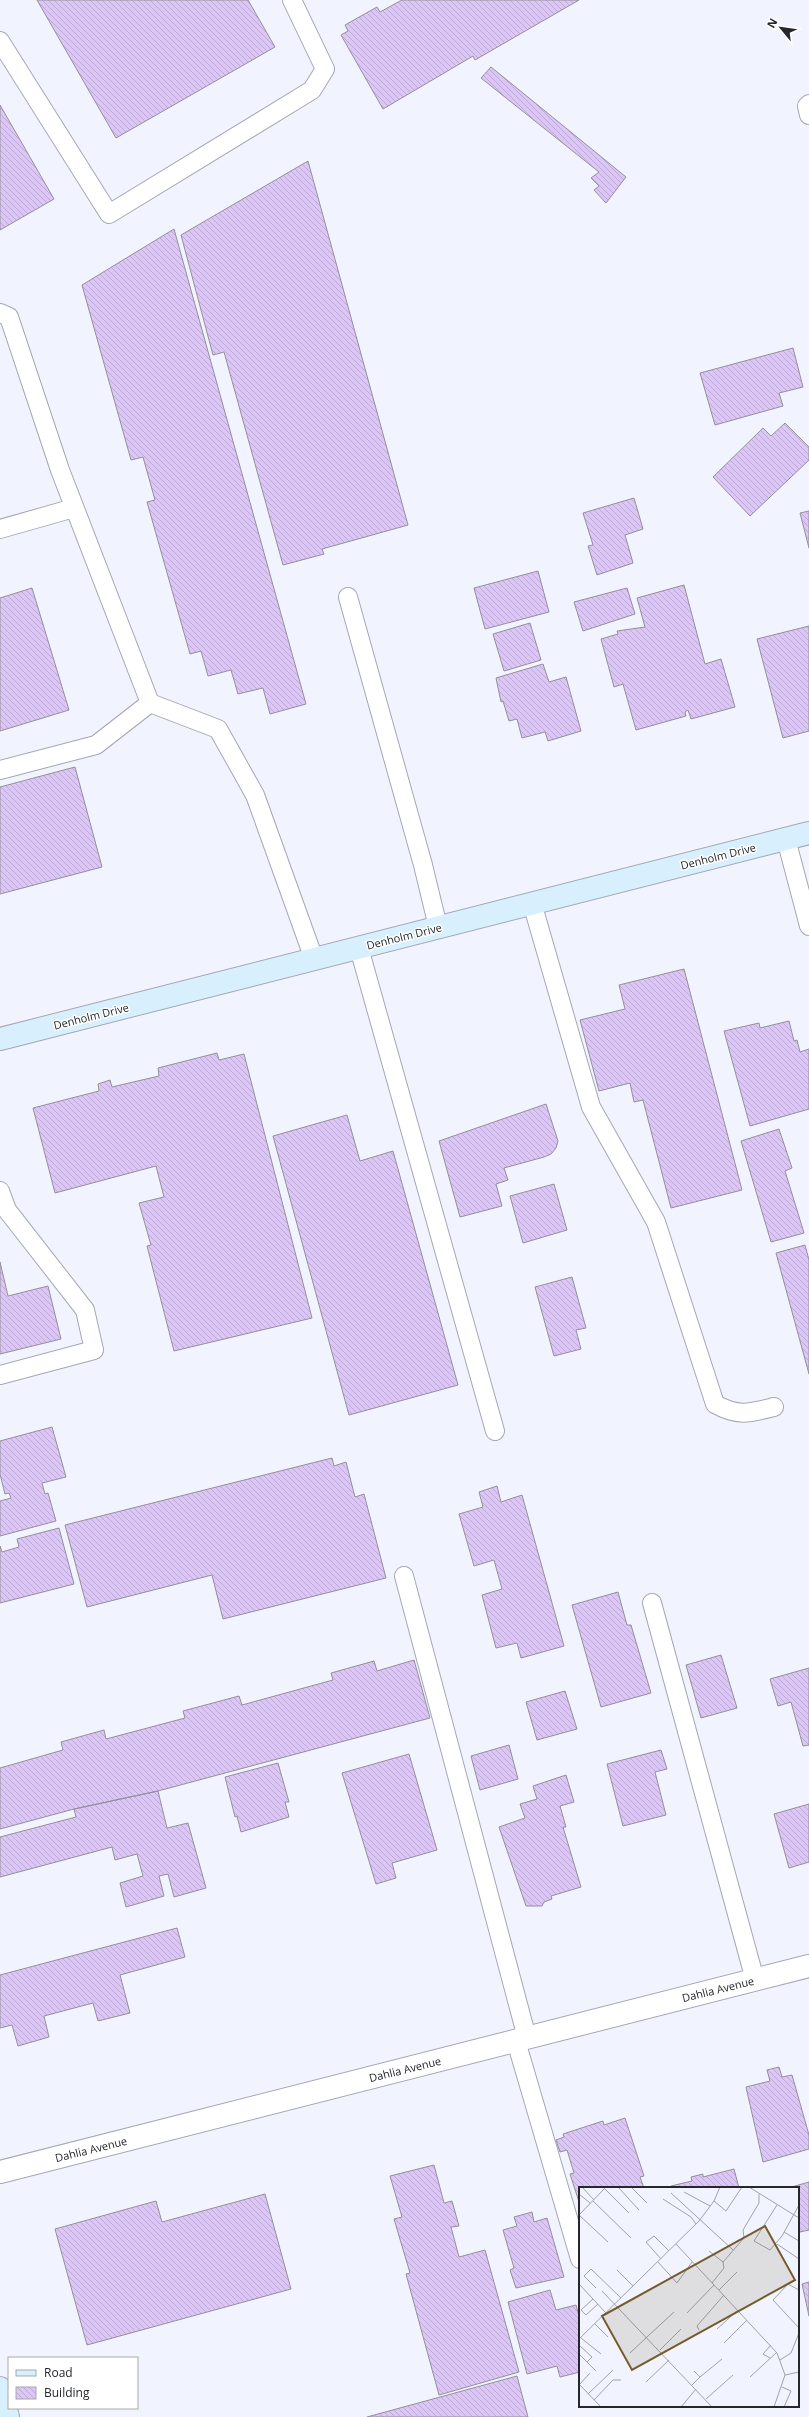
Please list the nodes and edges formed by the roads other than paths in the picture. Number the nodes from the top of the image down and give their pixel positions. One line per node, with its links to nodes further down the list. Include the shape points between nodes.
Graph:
1 (292, 0): 2 (lane, via 325,69 312,90 109,214)
2 (0, 41)
3 (809, 104): 4 (lane)
4 (809, 115)
5 (0, 313): 6 (lane, via 10,317)
6 (74, 508): 7 (lane); 9 (lane)
7 (0, 529)
8 (348, 597): 15 (lane)
9 (150, 703): 10 (lane, via 96,745); 17 (lane, via 218,729 255,795)
10 (0, 770)
11 (809, 833): 12 (street, Denholm Drive)
12 (786, 839): 13 (street, Denholm Drive); 14 (lane)
13 (532, 903): 15 (street, Denholm Drive); 21 (lane, via 591,1107 656,1222 715,1404 729,1412 746,1414)
14 (809, 926)
15 (438, 927): 16 (street, Denholm Drive)
16 (359, 948): 17 (street, Denholm Drive); 22 (lane)
17 (314, 959): 18 (street, Denholm Drive)
18 (0, 1039)
19 (0, 1191): 20 (lane, via 7,1210 85,1310 94,1350)
20 (0, 1375)
21 (774, 1407)
22 (495, 1431)
23 (404, 1576): 27 (lane)
24 (652, 1603): 26 (lane)
25 (809, 1966): 26 (street, Dahlia Avenue)
26 (754, 1980): 27 (street, Dahlia Avenue)
27 (522, 2039): 28 (street, Dahlia Avenue); 29 (lane)
28 (0, 2172)
29 (579, 2255)
30 (0, 2388): 31 (street)
31 (8, 2417)

